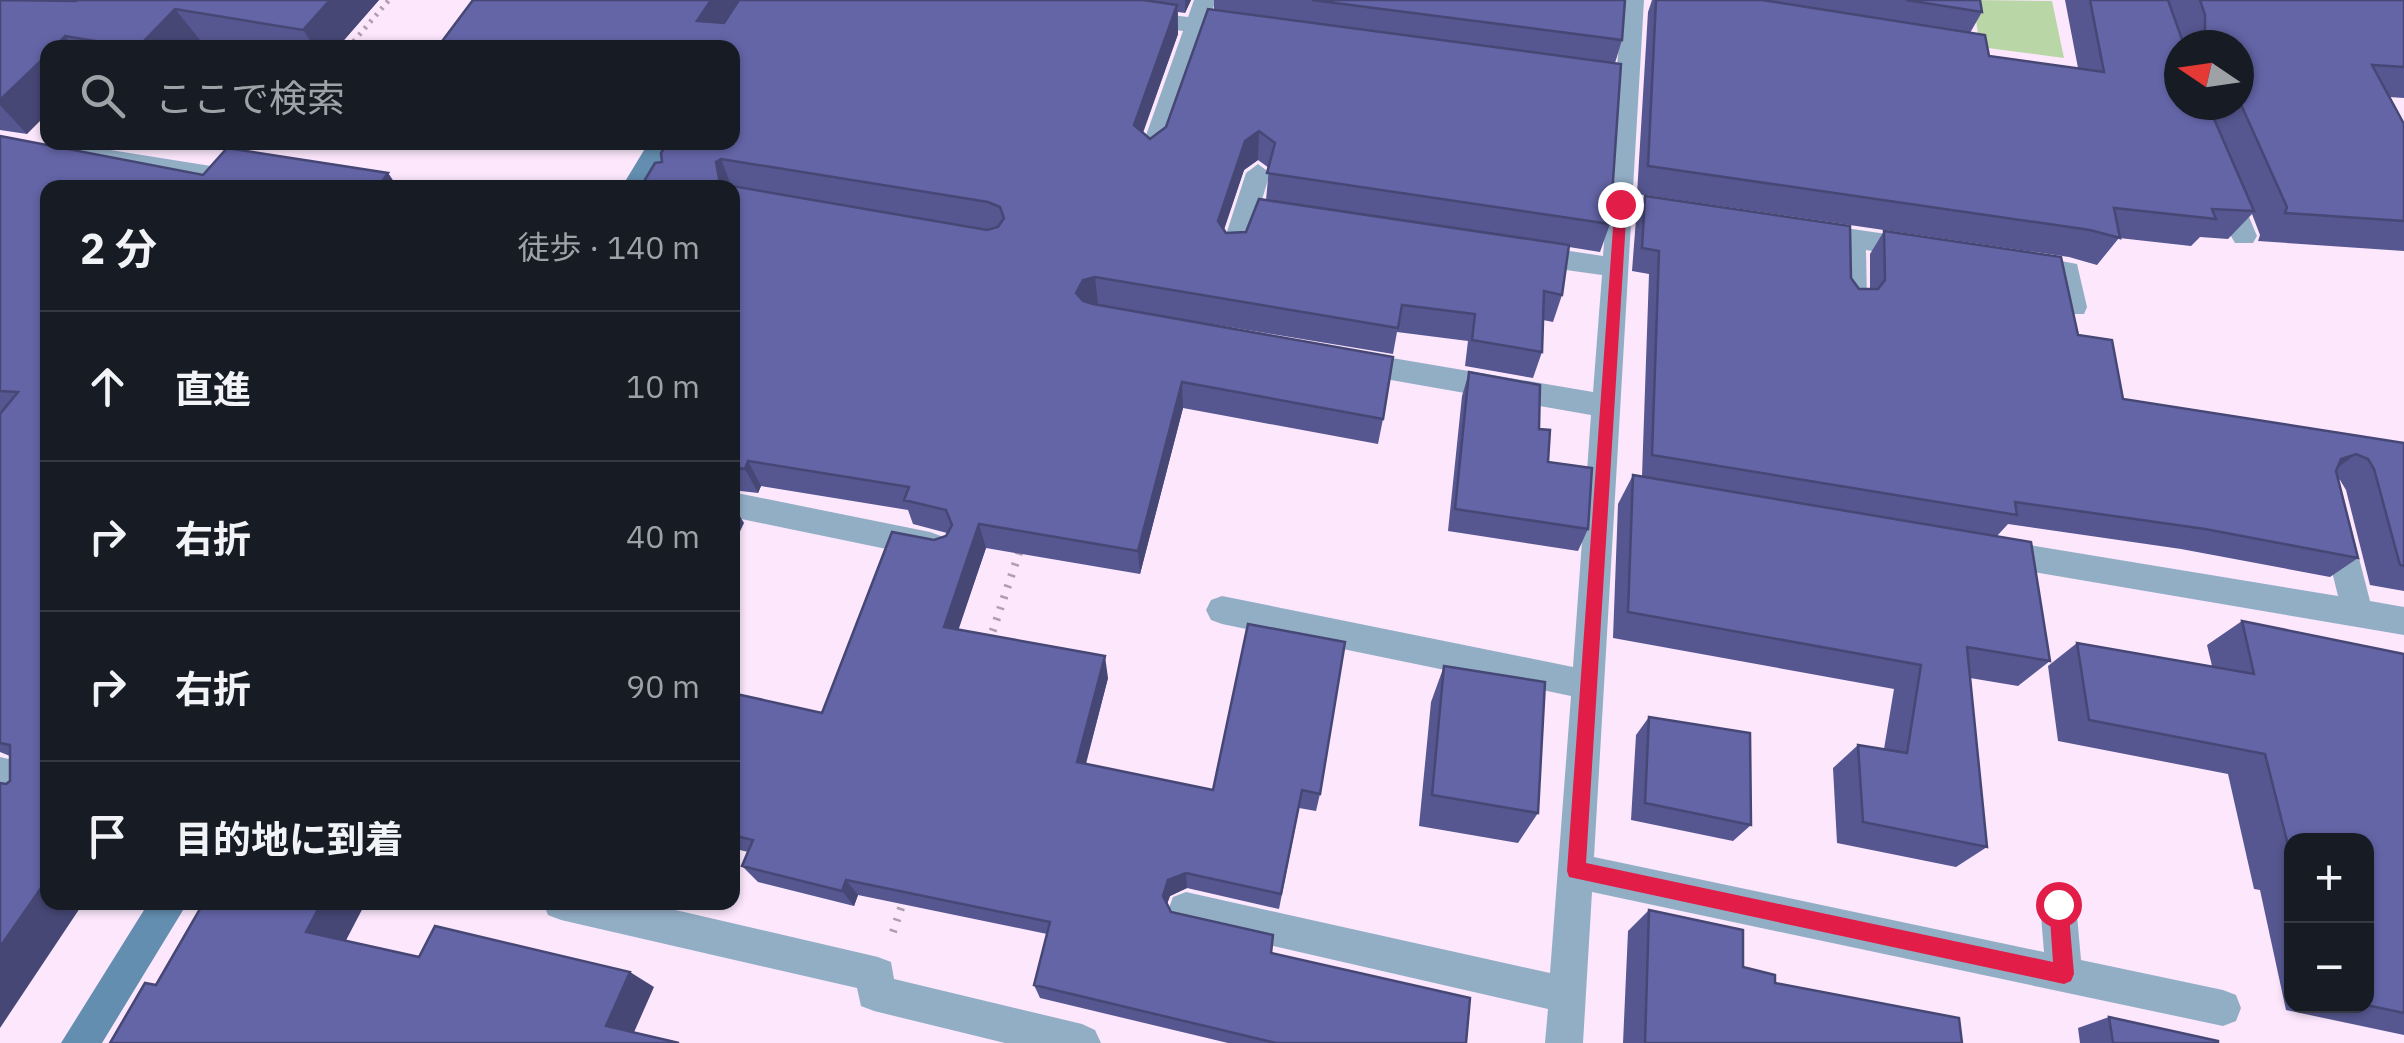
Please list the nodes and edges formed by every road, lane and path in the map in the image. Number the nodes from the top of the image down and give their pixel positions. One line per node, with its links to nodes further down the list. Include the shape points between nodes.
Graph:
1 (389, 0): 7 (path)
2 (1206, 0): 5 (street)
3 (1641, 1): 22 (street, via 1619,83 1630,205)
4 (1121, 16): 5 (street)
5 (1196, 26): 6 (street); 10 (street)
6 (1275, 37)
7 (355, 40)
8 (65, 150): 13 (lane)
9 (659, 150): 14 (main road)
10 (1151, 154)
11 (2217, 172): 16 (street)
12 (1258, 173): 18 (street, via 1255,213)
13 (236, 177)
14 (646, 180)
15 (1776, 227): 17 (street)
16 (2244, 236)
17 (1853, 238): 20 (street); 23 (street)
18 (1234, 250)
19 (1500, 250): 22 (street)
20 (1931, 250)
21 (1990, 259): 24 (street, via 2068,271)
22 (1617, 268): 26 (street)
23 (1854, 301)
24 (2074, 307)
25 (1332, 359): 26 (street)
26 (1607, 406): 36 (street, via 1611,488)
27 (2327, 490): 33 (street)
28 (740, 506): 30 (street)
29 (1022, 544): 35 (path)
30 (941, 547)
31 (1970, 548): 33 (street)
32 (1222, 610): 36 (street)
33 (2358, 614): 34 (street)
34 (2404, 622)
35 (984, 656)
36 (1588, 685): 39 (street)
37 (0, 773): 38 (street)
38 (40, 782)
39 (1576, 871): 45 (street); 47 (street)
40 (910, 882): 46 (path)
41 (2058, 904): 45 (street)
42 (165, 910): 49 (main road)
43 (592, 910): 46 (street)
44 (1186, 910): 47 (street)
45 (2064, 974): 48 (street)
46 (876, 984): 50 (street)
47 (1568, 995): 51 (street)
48 (2223, 1008)
49 (80, 1043)
50 (1082, 1043)
51 (1564, 1043)

